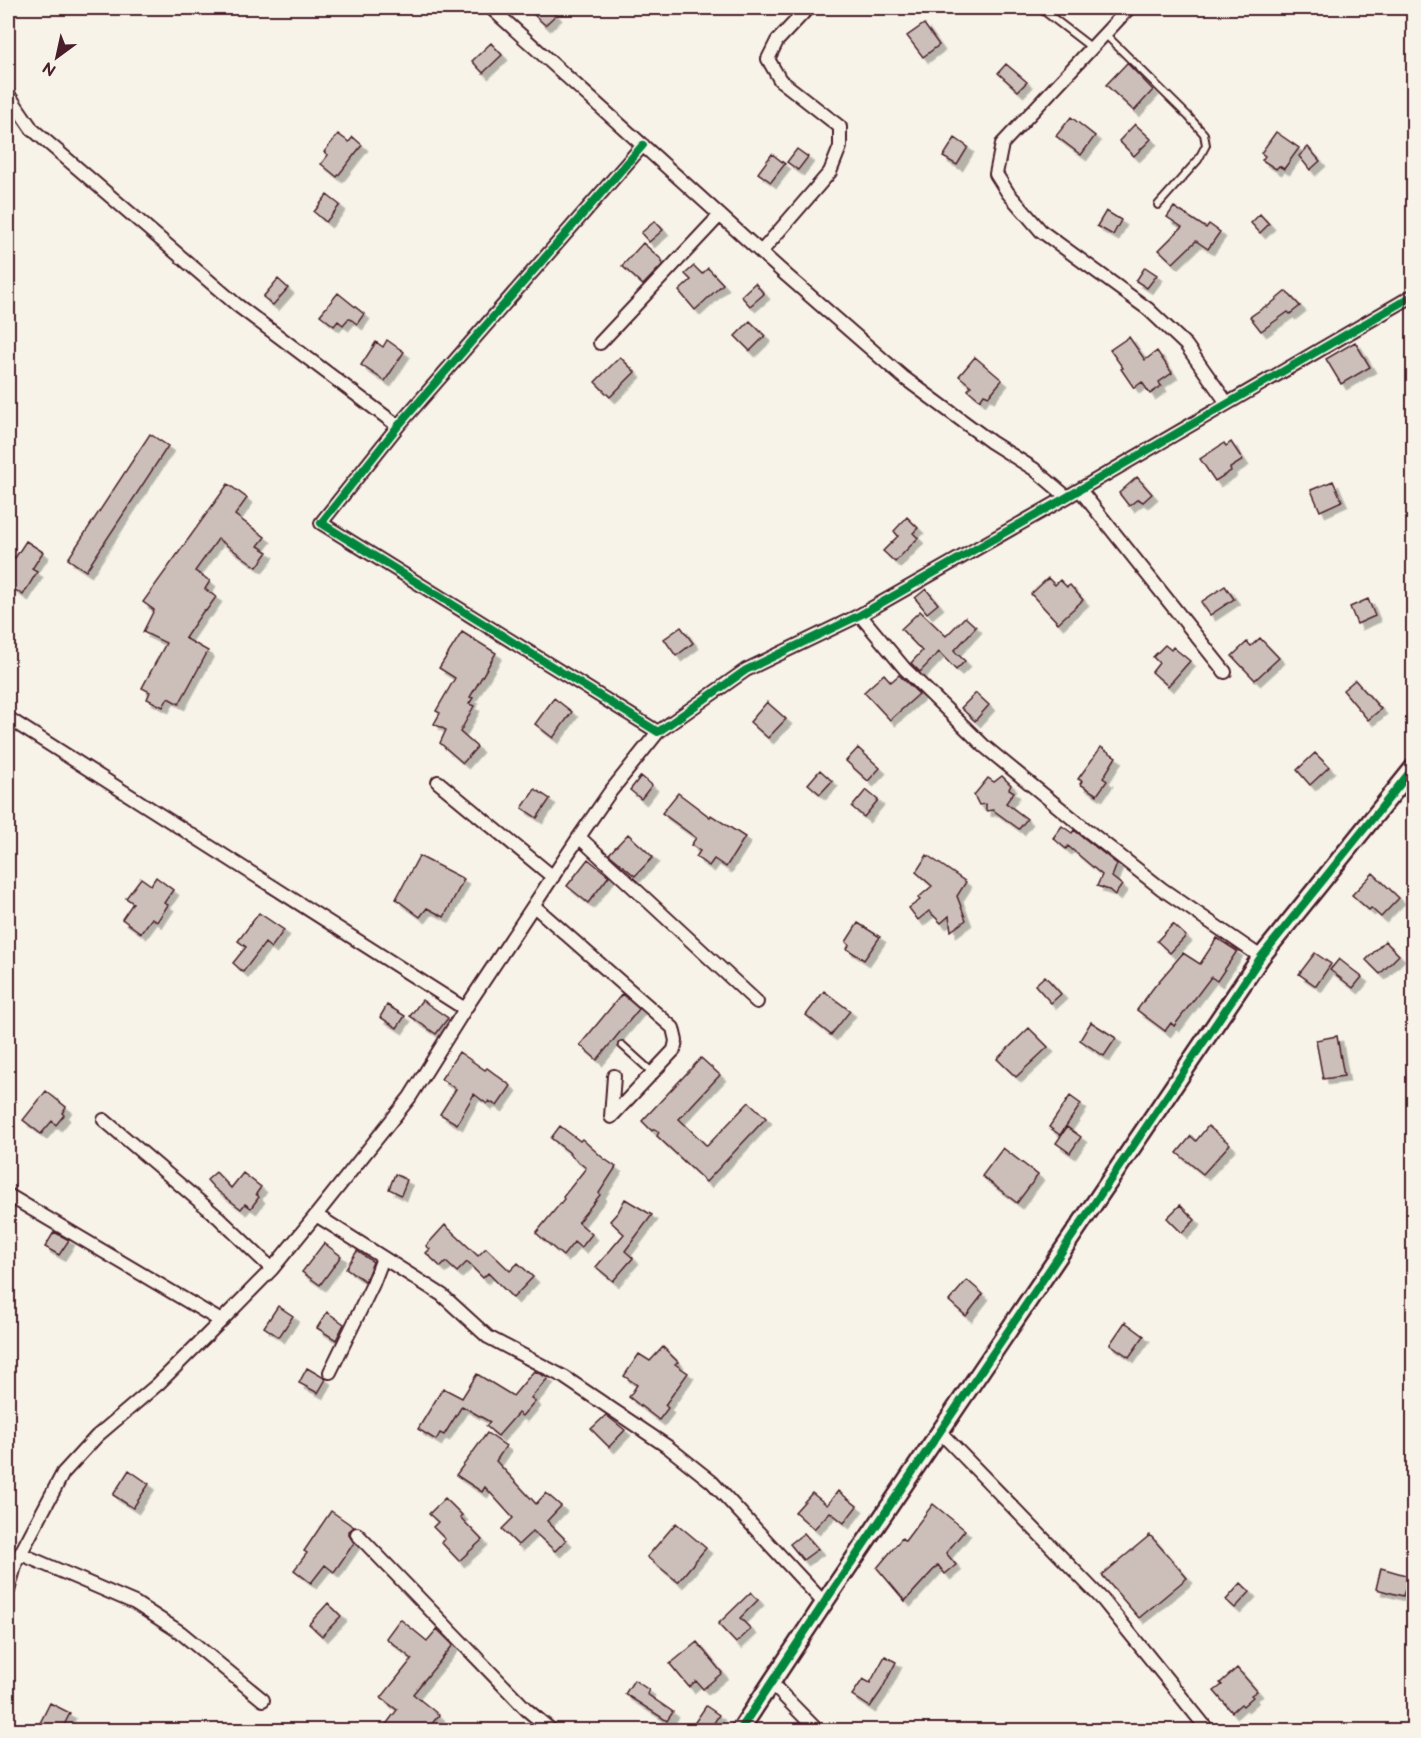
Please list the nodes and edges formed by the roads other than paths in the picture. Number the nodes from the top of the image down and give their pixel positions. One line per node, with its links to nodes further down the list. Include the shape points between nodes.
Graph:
1 (490, 8): 8 (street)
2 (808, 8): 11 (street, via 777,41 768,59 780,80 840,127 840,147 831,172)
3 (1040, 8): 6 (lane)
4 (1129, 8): 5 (street)
5 (1105, 34): 6 (street); 9 (lane, via 1204,134 1206,145 1198,160)
6 (1092, 48): 14 (street, via 1002,144 996,174 1041,231 1148,309 1186,345)
7 (8, 94): 15 (street, via 32,129 237,305)
8 (643, 145): 10 (street); 15 (street)
9 (1158, 205)
10 (720, 215): 11 (street); 13 (street)
11 (761, 252): 17 (street, via 903,377)
12 (1413, 295): 14 (street)
13 (600, 343)
14 (1227, 403): 16 (street)
15 (398, 426): 21 (street, via 321,523)
16 (1080, 490): 17 (street); 19 (street)
17 (1067, 497): 18 (street)
18 (860, 615): 21 (street, via 746,670); 27 (street, via 905,669 984,746 1162,889)
19 (1225, 672)
20 (8, 718): 29 (street)
21 (658, 732): 24 (street)
22 (1413, 767): 27 (street)
23 (438, 782): 25 (street)
24 (579, 837): 25 (street); 28 (street)
25 (553, 877): 26 (street)
26 (534, 906): 29 (street); 31 (street, via 673,1029 674,1050)
27 (1261, 957): 40 (street)
28 (757, 1002)
29 (465, 1009): 35 (street, via 410,1097)
30 (622, 1045): 31 (lane)
31 (654, 1073): 32 (street, via 611,1117)
32 (614, 1076)
33 (104, 1120): 37 (street)
34 (8, 1195): 38 (street)
35 (316, 1215): 36 (street); 37 (street)
36 (382, 1258): 39 (street); 44 (street, via 442,1295 488,1337 564,1377 668,1447 720,1491)
37 (272, 1269): 38 (street)
38 (221, 1322): 42 (street, via 158,1384 97,1436 63,1473)
39 (330, 1372)
40 (939, 1432): 44 (street); 50 (street, via 1103,1600)
41 (357, 1534): 47 (street)
42 (15, 1558): 43 (street); 46 (street, via 135,1603 180,1632)
43 (8, 1591)
44 (824, 1603): 45 (street)
45 (771, 1683): 48 (street); 49 (street)
46 (263, 1700)
47 (551, 1731)
48 (740, 1731)
49 (817, 1731)
50 (1208, 1731)

